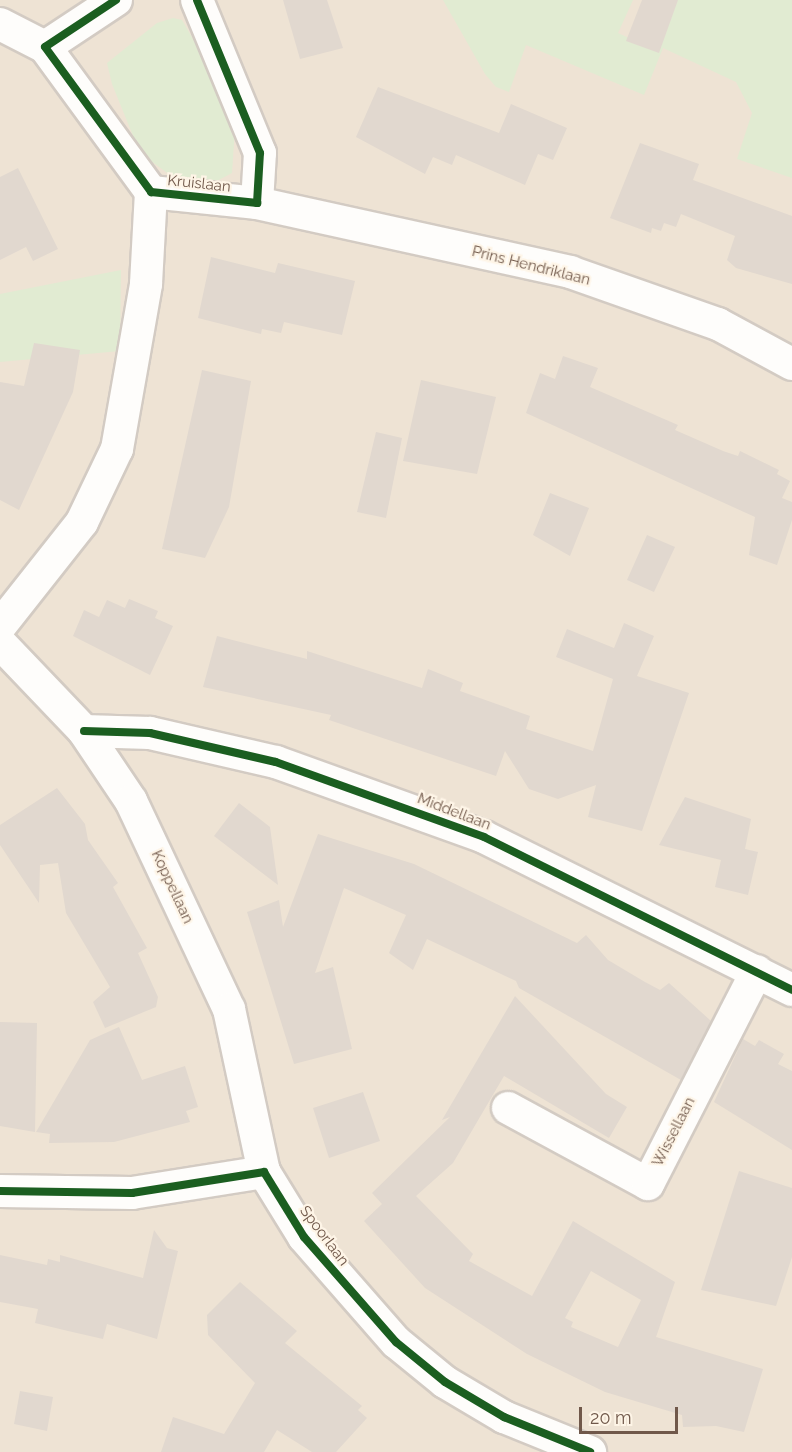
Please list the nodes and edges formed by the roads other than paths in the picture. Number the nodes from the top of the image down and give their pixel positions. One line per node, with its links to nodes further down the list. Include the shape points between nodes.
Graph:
1 (116, 0): 4 (street)
2 (197, 0): 6 (street, via 260,153)
3 (0, 24): 4 (street)
4 (45, 47): 5 (street, Kruislaan)
5 (151, 192): 6 (street, Kruislaan); 8 (street, Kruislaan, via 146,284 117,449 82,522)
6 (257, 203): 7 (street, Prins Hendriklaan, via 570,272 718,324)
7 (792, 364)
8 (0, 626)
9 (0, 643): 10 (street, Koppellaan)
10 (84, 731): 11 (street, Middellaan, via 150,733 276,762 484,837); 14 (street, Koppellaan, via 131,801 229,1009)
11 (757, 971): 12 (street, Middellaan); 13 (street, Wissellaan, via 648,1184)
12 (792, 990)
13 (508, 1108)
14 (264, 1172): 15 (street, via 132,1192); 16 (street, Spoorlaan, via 304,1237 396,1342 445,1382 504,1417)
15 (0, 1191)
16 (590, 1452)

